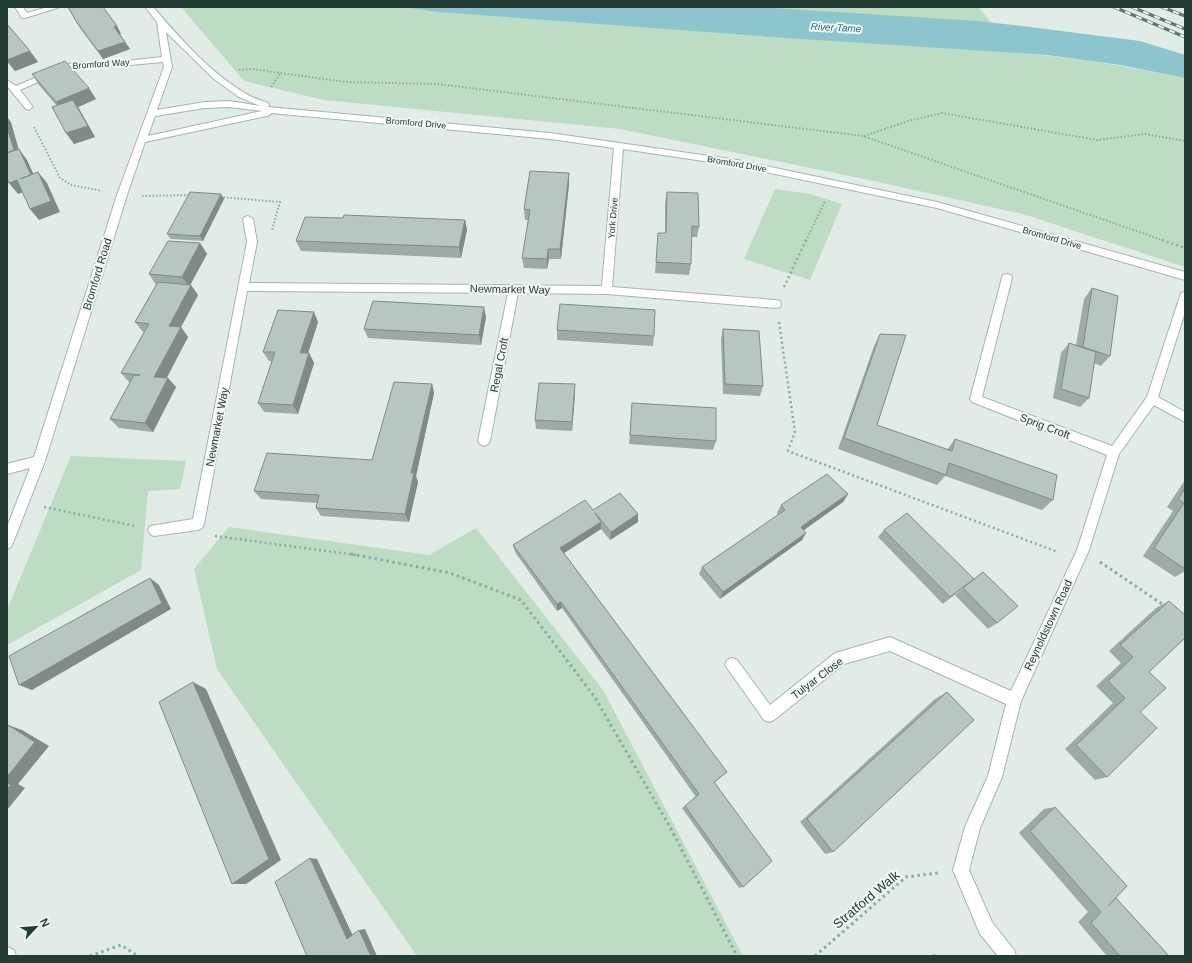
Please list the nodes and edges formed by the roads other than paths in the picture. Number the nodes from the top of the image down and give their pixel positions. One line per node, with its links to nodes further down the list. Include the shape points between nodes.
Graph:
1 (19, 7): 2 (street, via 25,16)
2 (56, 7)
3 (149, 7): 4 (street, Bromford Road)
4 (161, 22): 5 (street, Bromford Road); 9 (street, Bromford Drive, via 213,73 242,95)
5 (167, 59): 7 (street, Bromford Way, via 68,66); 10 (street, Bromford Road, via 168,67)
6 (7, 82): 7 (street)
7 (15, 89): 8 (street)
8 (29, 107)
9 (278, 111): 10 (street, Bromford Drive, via 228,104); 11 (street, Bromford Drive); 12 (street, Bromford Drive, via 460,126)
10 (151, 114): 11 (street, Bromford Road)
11 (142, 140): 25 (street, Bromford Road, via 122,195)
12 (620, 146): 14 (street, Bromford Drive, via 737,163 937,205); 18 (street, York Drive)
13 (248, 219): 16 (street, Newmarket Way, via 252,242)
14 (1185, 276)
15 (1007, 278): 24 (street, Sprig Croft, via 976,399)
16 (244, 287): 17 (street, Newmarket Way); 27 (street, Newmarket Way, via 198,524)
17 (514, 289): 18 (street, Newmarket Way); 23 (street, Regal Croft)
18 (607, 290): 20 (street, Newmarket Way)
19 (1185, 296): 21 (street, Reynoldstown Road)
20 (776, 304)
21 (1152, 399): 22 (street); 24 (street, Reynoldstown Road)
22 (1185, 417)
23 (484, 441)
24 (1114, 452): 30 (street, Reynoldstown Road, via 1083,550)
25 (38, 461): 26 (street); 28 (street, Bromford Road)
26 (7, 469)
27 (154, 530)
28 (7, 544)
29 (732, 665): 30 (street, Tulyar Close, via 769,715 840,658 890,644)
30 (1014, 700): 31 (street, Reynoldstown Road, via 995,777 973,827 962,870 986,928)
31 (1008, 956)

